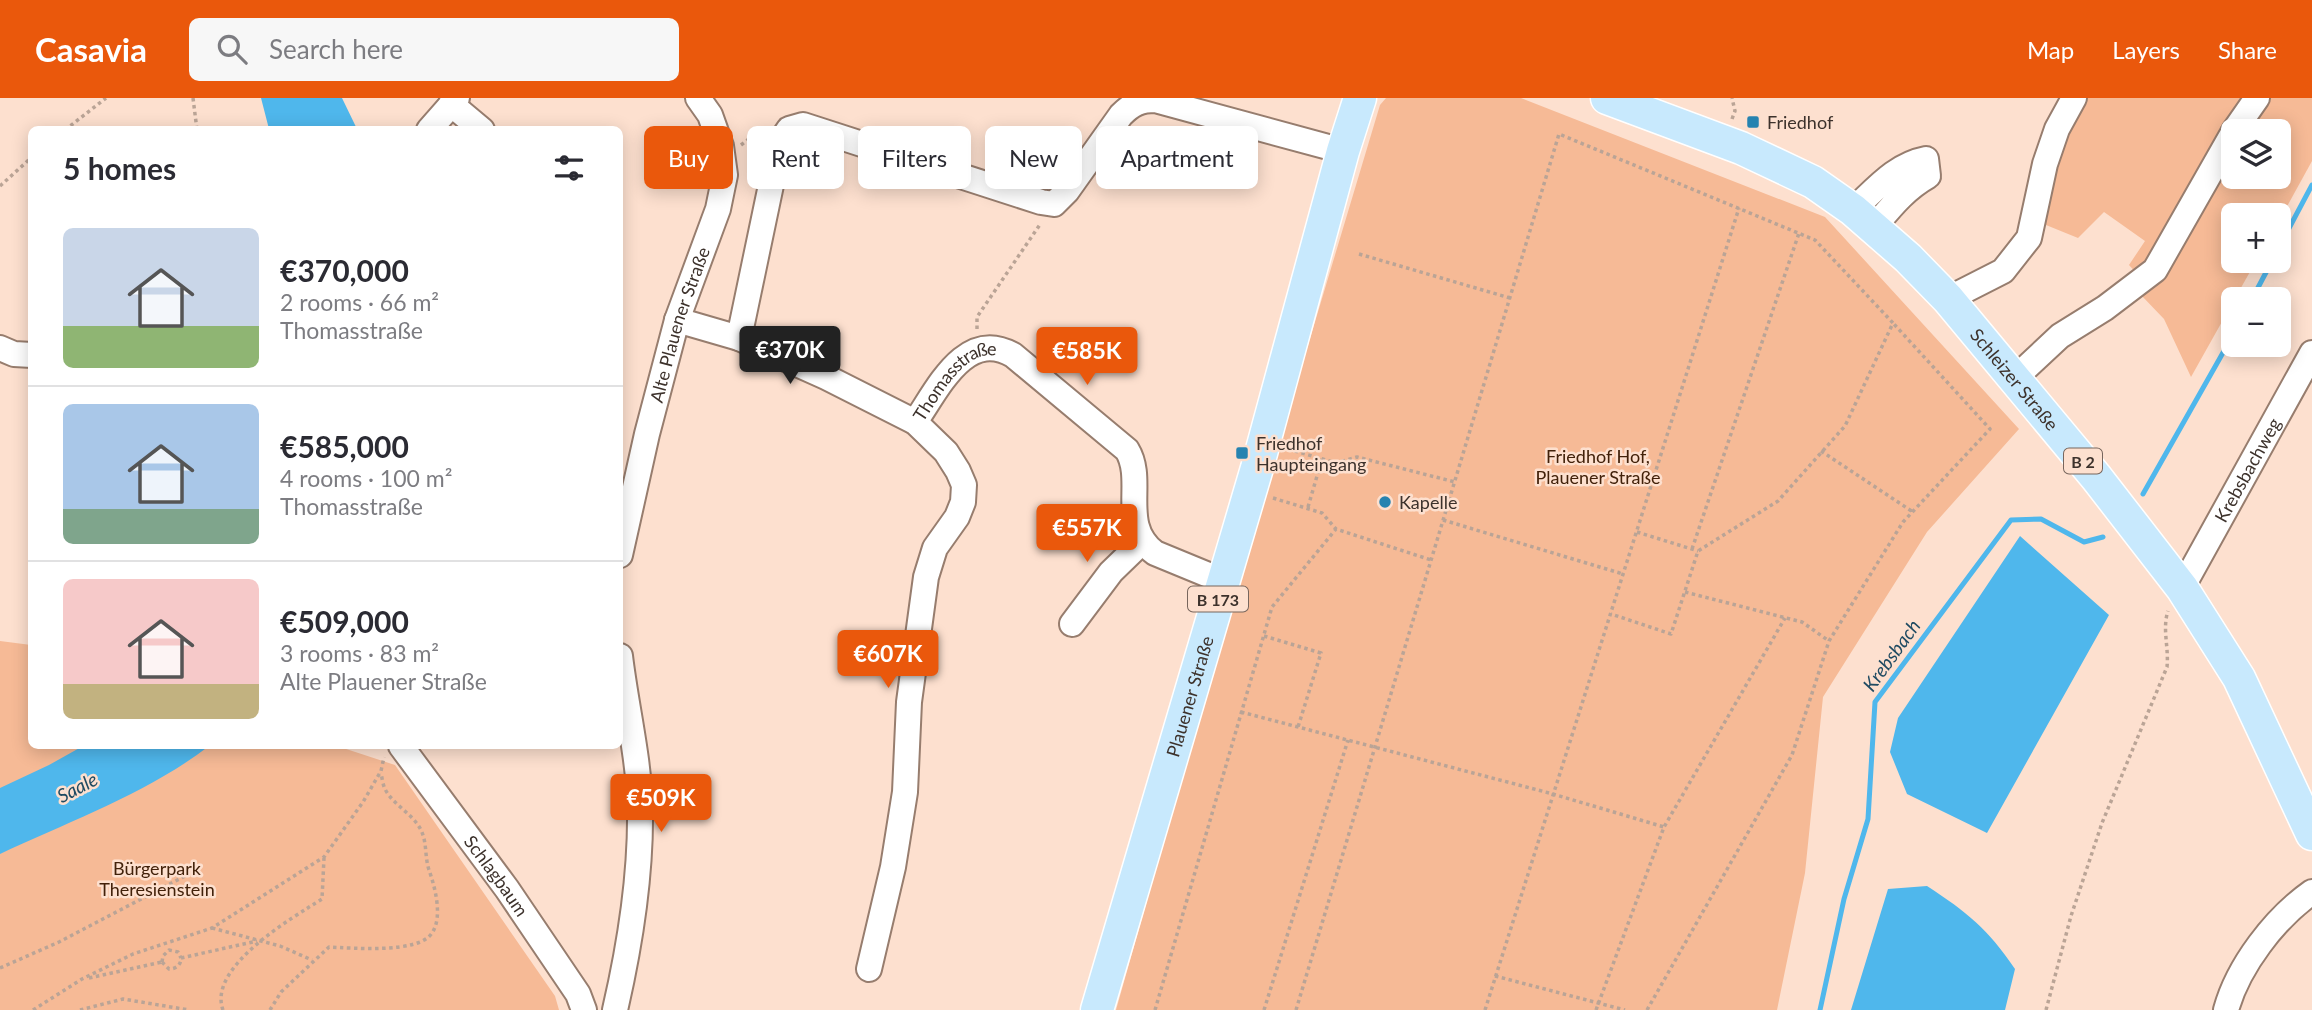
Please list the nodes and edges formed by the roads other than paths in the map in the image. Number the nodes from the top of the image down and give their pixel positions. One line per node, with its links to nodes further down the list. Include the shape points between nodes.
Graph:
1 (1360, 98): 10 (main road, Plauener Straße / B 173)
2 (1607, 98): 12 (main road, Schleizer Straße / B 2, via 1813,182 1863,218)
3 (2074, 98): 12 (street, via 2045,164 2029,238 2003,271)
4 (2257, 98): 7 (street)
5 (454, 101): 8 (street); 9 (street)
6 (709, 104): 13 (street, Alte Plauener Straße, via 725,175 718,209)
7 (2242, 119)
8 (432, 126)
9 (478, 126)
10 (1343, 151): 14 (street, via 1143,100 1121,115 1055,204 803,124 789,130 779,142); 22 (main road, Plauener Straße / B 173)
11 (2221, 153): 18 (street, via 2155,270 2060,336)
12 (1948, 299): 18 (main road, Schleizer Straße / B 2)
13 (677, 320): 14 (street, Thomasstraße); 21 (street, Alte Plauener Straße)
14 (739, 338): 19 (street, Thomasstraße)
15 (0, 348): 17 (street)
16 (2312, 353): 23 (street, Krebsbachweg)
17 (28, 355)
18 (2014, 379): 23 (main road, Schleizer Straße / B 2)
19 (915, 422): 20 (street, Thomasstraße, via 962,358 989,346 1013,355 1127,450 1134,467 1134,510); 29 (street, via 946,452 958,471 964,485 963,502 935,548 926,577 909,702 905,792)
20 (1143, 541): 22 (street, via 1155,553); 24 (street, via 1111,572)
21 (623, 542)
22 (1223, 581): 32 (main road, Plauener Straße / B 173)
23 (2182, 588): 27 (main road, Schleizer Straße / B 2, via 2239,678)
24 (1072, 624)
25 (623, 674): 31 (street, via 640,809 636,878)
26 (403, 749): 30 (street, Schlagbaum, via 507,888)
27 (2312, 834)
28 (2312, 892): 33 (street, via 2272,928 2243,971)
29 (869, 969)
30 (584, 1010)
31 (615, 1010)
32 (1097, 1010)
33 (2226, 1010)

